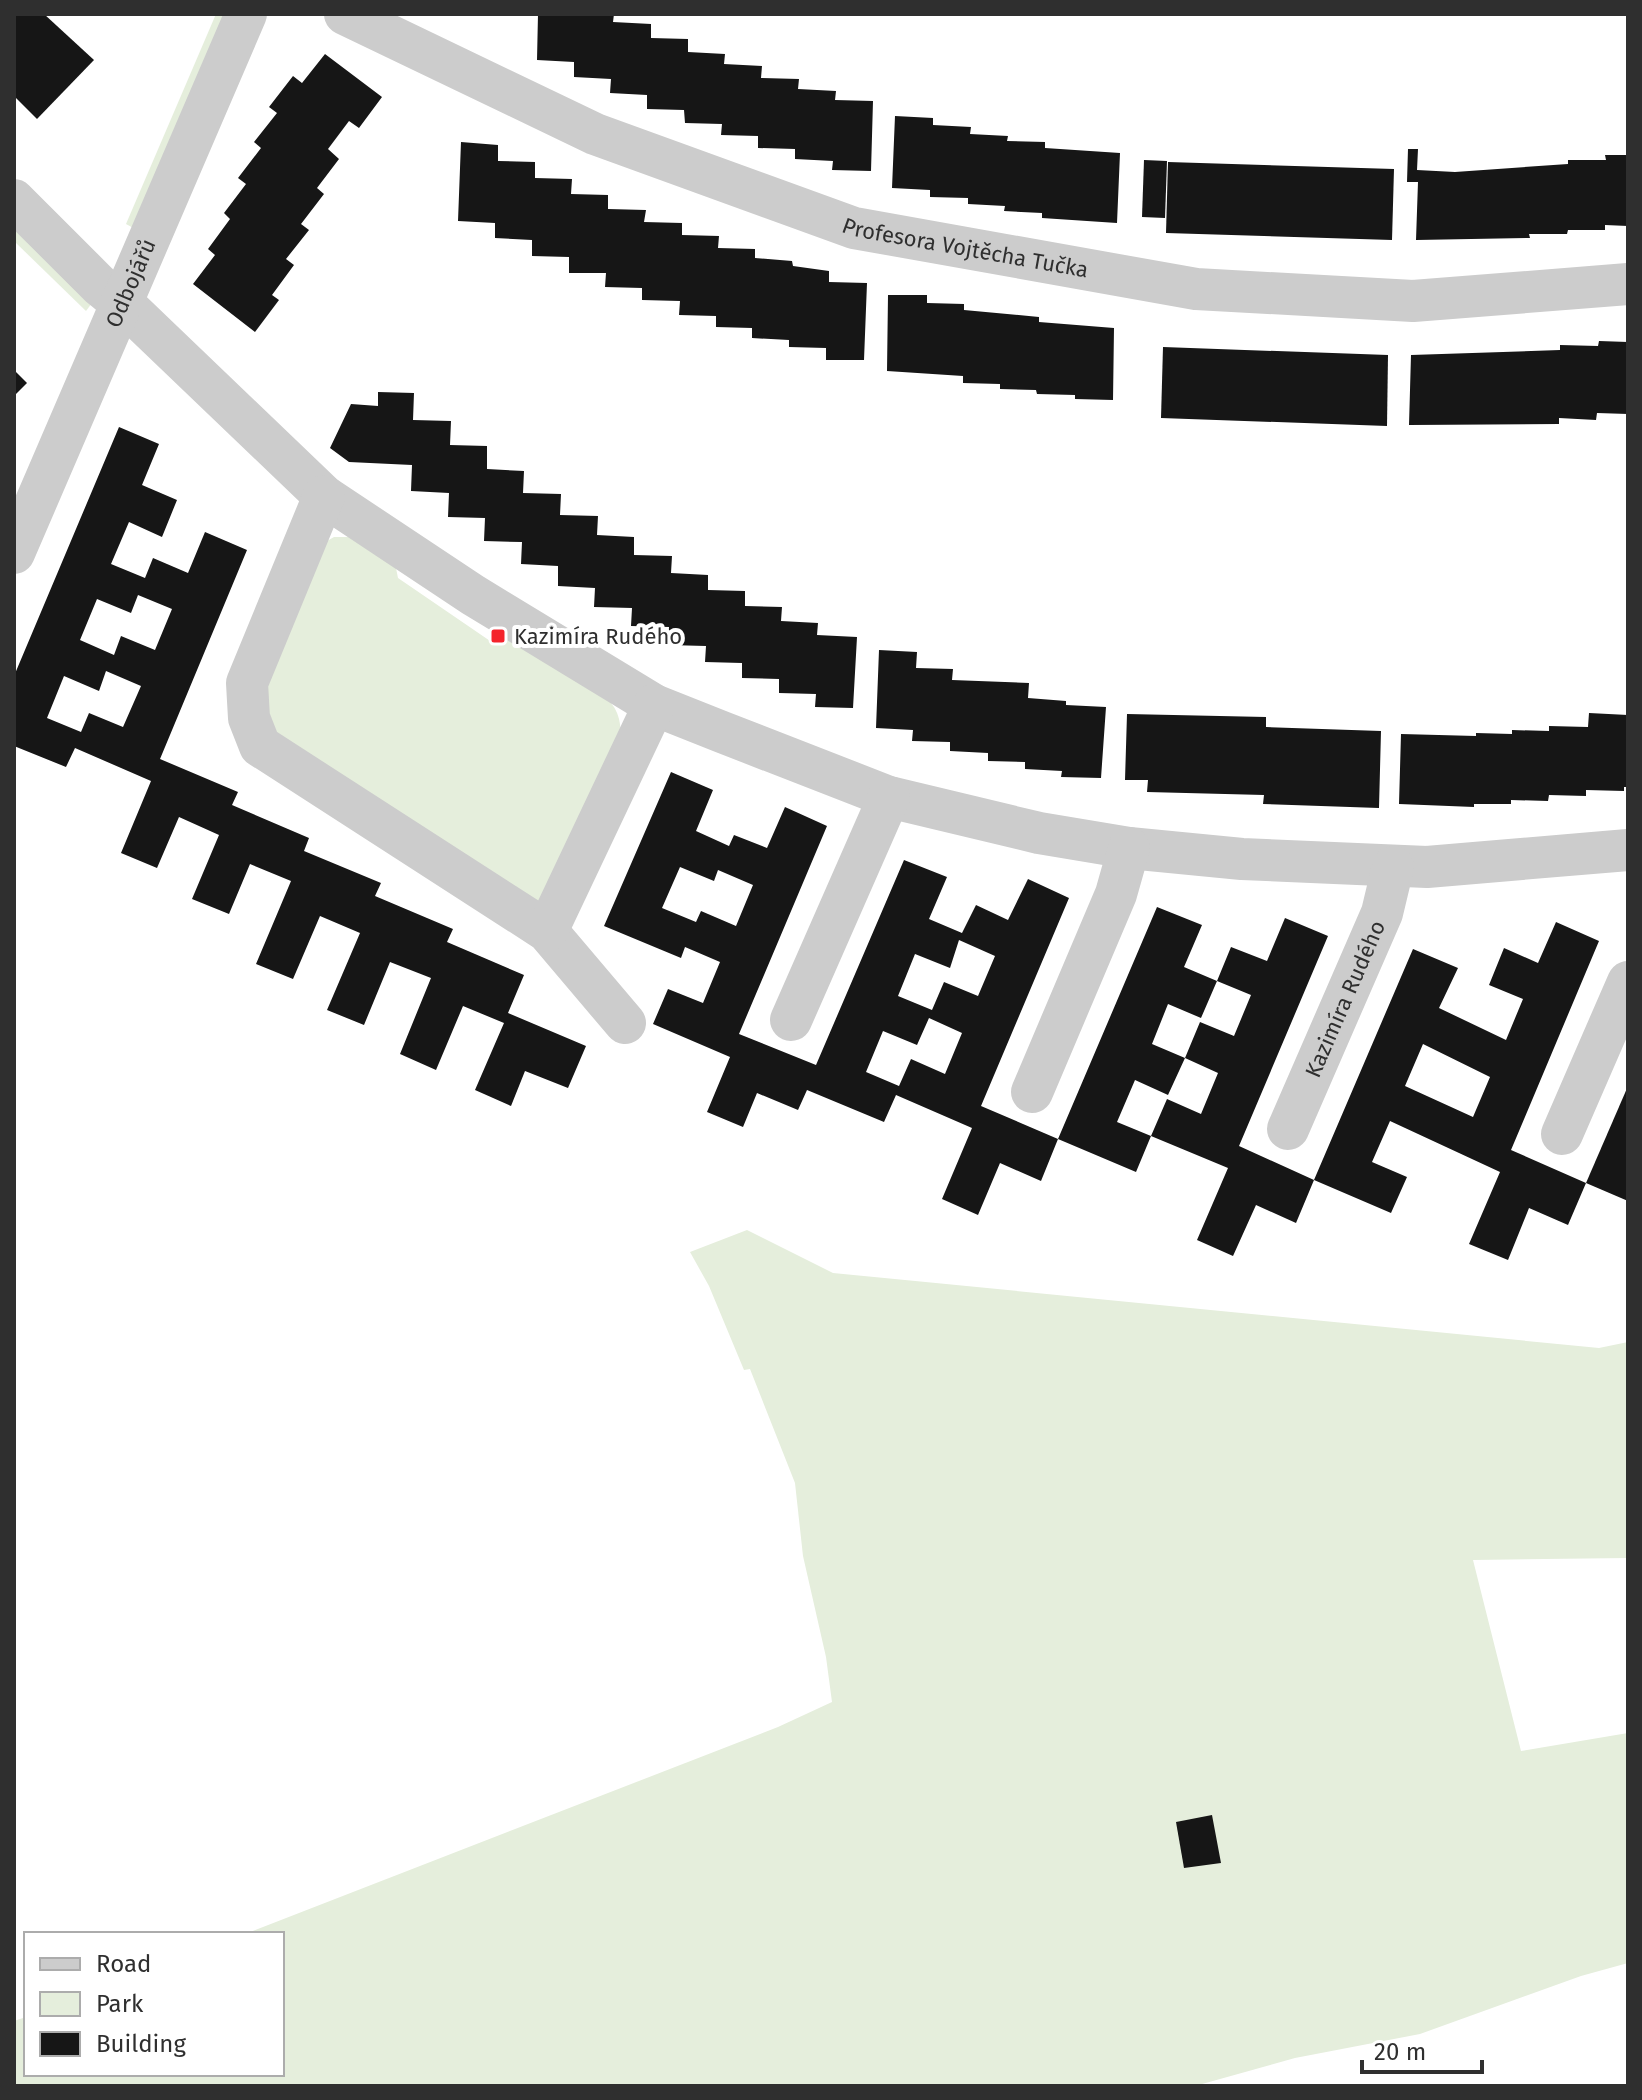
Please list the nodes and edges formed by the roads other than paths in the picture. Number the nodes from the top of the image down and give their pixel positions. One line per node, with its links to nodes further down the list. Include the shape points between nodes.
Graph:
1 (246, 14): 5 (street, Odbojářů)
2 (345, 14): 4 (street, Profesora Vojtěcha Tučka, via 595,134 854,228 1196,289 1413,301)
3 (14, 200): 5 (street)
4 (1628, 284)
5 (120, 302): 6 (street); 7 (street, Odbojářů)
6 (324, 496): 8 (street); 13 (street, via 247,683 249,718 260,746)
7 (14, 553)
8 (654, 705): 9 (street); 13 (street)
9 (889, 797): 10 (street, via 1039,833); 15 (street)
10 (1129, 848): 12 (street); 17 (street, via 1116,894)
11 (1628, 850): 12 (street)
12 (1393, 867): 18 (street, Kazimíra Rudého, via 1382,913)
13 (547, 931): 16 (street)
14 (1628, 982): 19 (street)
15 (791, 1020)
16 (625, 1023)
17 (1032, 1092)
18 (1288, 1129)
19 (1562, 1134)

